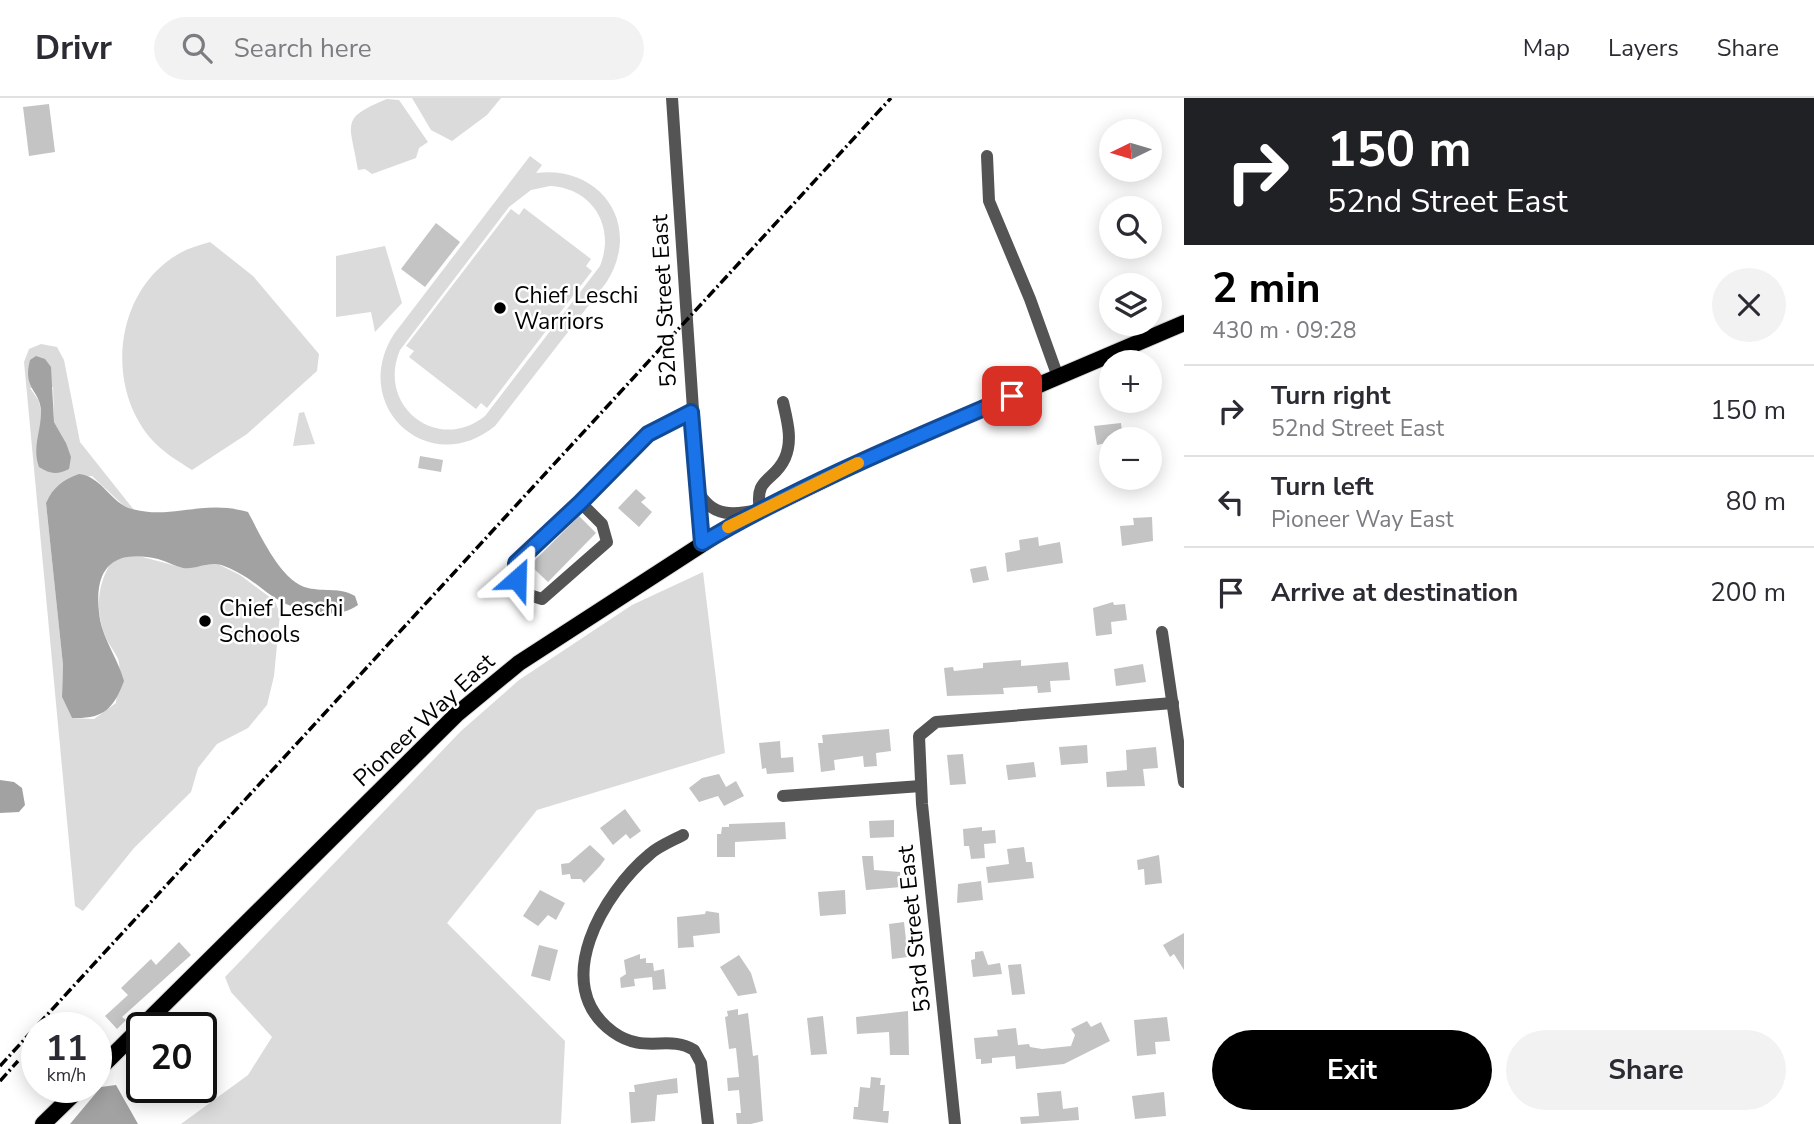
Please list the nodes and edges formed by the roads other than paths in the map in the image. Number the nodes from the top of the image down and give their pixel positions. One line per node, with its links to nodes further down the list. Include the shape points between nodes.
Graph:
1 (672, 98): 6 (street, 52nd Street East)
2 (987, 156): 4 (street, via 989,201)
3 (1184, 323): 4 (main road, Pioneer Way East)
4 (1058, 377): 9 (main road, Pioneer Way East)
5 (783, 402): 9 (street, via 789,442 778,468 757,492)
6 (691, 412): 7 (street, 52nd Street East); 8 (street, via 648,434)
7 (697, 488): 9 (street, via 707,506 719,512); 10 (street, 52nd Street East)
8 (580, 503): 8 (street, via 516,563 523,593 542,599 607,542 602,524)
9 (760, 510): 10 (main road, Pioneer Way East)
10 (702, 543): 17 (main road, Pioneer Way East, via 519,663 457,715)
11 (1162, 632): 12 (street)
12 (1173, 703): 13 (street); 14 (street, 53rd Street East, via 936,722 923,730 917,744)
13 (1184, 782)
14 (921, 786): 15 (street); 21 (street, 53rd Street East)
15 (783, 796)
16 (682, 835): 20 (street, via 652,852 613,895 589,942 584,974 594,1012 615,1034 641,1045 677,1043 694,1050 701,1063)
17 (112, 1056)
18 (65, 1103): 19 (main road)
19 (43, 1124)
20 (708, 1124)
21 (955, 1124)

